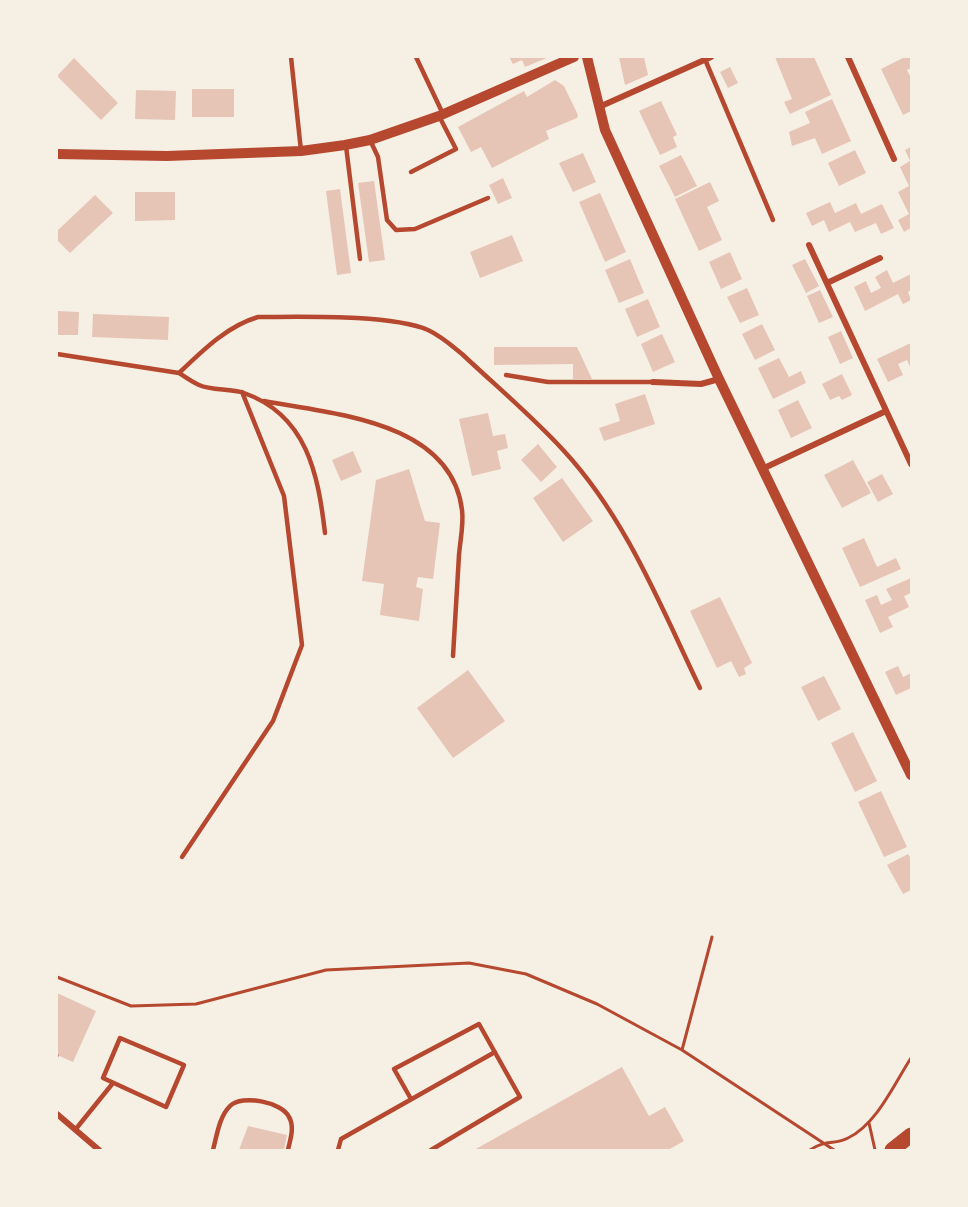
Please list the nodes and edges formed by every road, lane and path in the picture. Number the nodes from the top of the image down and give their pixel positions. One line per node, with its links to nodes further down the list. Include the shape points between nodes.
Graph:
1 (291, 57): 11 (lane)
2 (416, 57): 8 (lane)
3 (574, 57): 8 (street)
4 (587, 57): 7 (street)
5 (848, 57): 13 (street)
6 (706, 58): 7 (street); 16 (lane)
7 (598, 107): 24 (street)
8 (441, 115): 9 (street); 14 (lane, via 456,149)
9 (370, 140): 10 (street); 15 (lane, via 378,157 387,220 396,231 415,229)
10 (345, 145): 11 (street); 19 (lane)
11 (301, 151): 12 (street, via 167,156)
12 (57, 154)
13 (894, 159)
14 (411, 172)
15 (488, 198)
16 (773, 220)
17 (809, 245): 20 (street)
18 (880, 258): 20 (street)
19 (360, 259)
20 (827, 283): 28 (street)
21 (57, 354): 22 (lane)
22 (179, 373): 26 (lane, via 200,386); 33 (lane, via 243,321 258,316 390,321 428,330 446,340 565,452 608,508)
23 (506, 375): 25 (lane, via 548,382)
24 (719, 379): 25 (street, via 701,384); 30 (street)
25 (653, 382)
26 (242, 392): 27 (lane); 35 (lane, via 284,496 302,645 273,721)
27 (264, 401): 31 (lane, via 297,432 308,453 320,491); 32 (lane, via 368,420 414,439 437,458 455,485 462,510)
28 (886, 411): 29 (street); 30 (street)
29 (911, 464)
30 (762, 469): 34 (street)
31 (325, 533)
32 (453, 656)
33 (700, 688)
34 (911, 775)
35 (182, 857)
36 (712, 937): 38 (path)
37 (57, 977): 38 (path, via 132,1006 196,1004 326,970 469,963 526,974 597,1004)
38 (682, 1050): 47 (path)
39 (495, 1052): 42 (lane); 42 (lane, via 479,1024 394,1069); 52 (lane, via 520,1097)
40 (911, 1058): 44 (path)
41 (113, 1083): 41 (lane, via 166,1107 184,1065 120,1038 103,1078); 45 (lane)
42 (411, 1099): 51 (lane, via 341,1139)
43 (57, 1114): 45 (street)
44 (868, 1123): 47 (path, via 847,1139); 55 (path)
45 (75, 1130): 48 (street)
46 (911, 1135): 56 (main road)
47 (822, 1142): 53 (path); 54 (path)
48 (99, 1150)
49 (213, 1150): 50 (lane, via 222,1116 232,1104 247,1099 280,1108 289,1116 292,1128)
50 (288, 1150)
51 (339, 1150)
52 (431, 1150)
53 (810, 1150)
54 (834, 1150)
55 (875, 1150)
56 (891, 1150)

